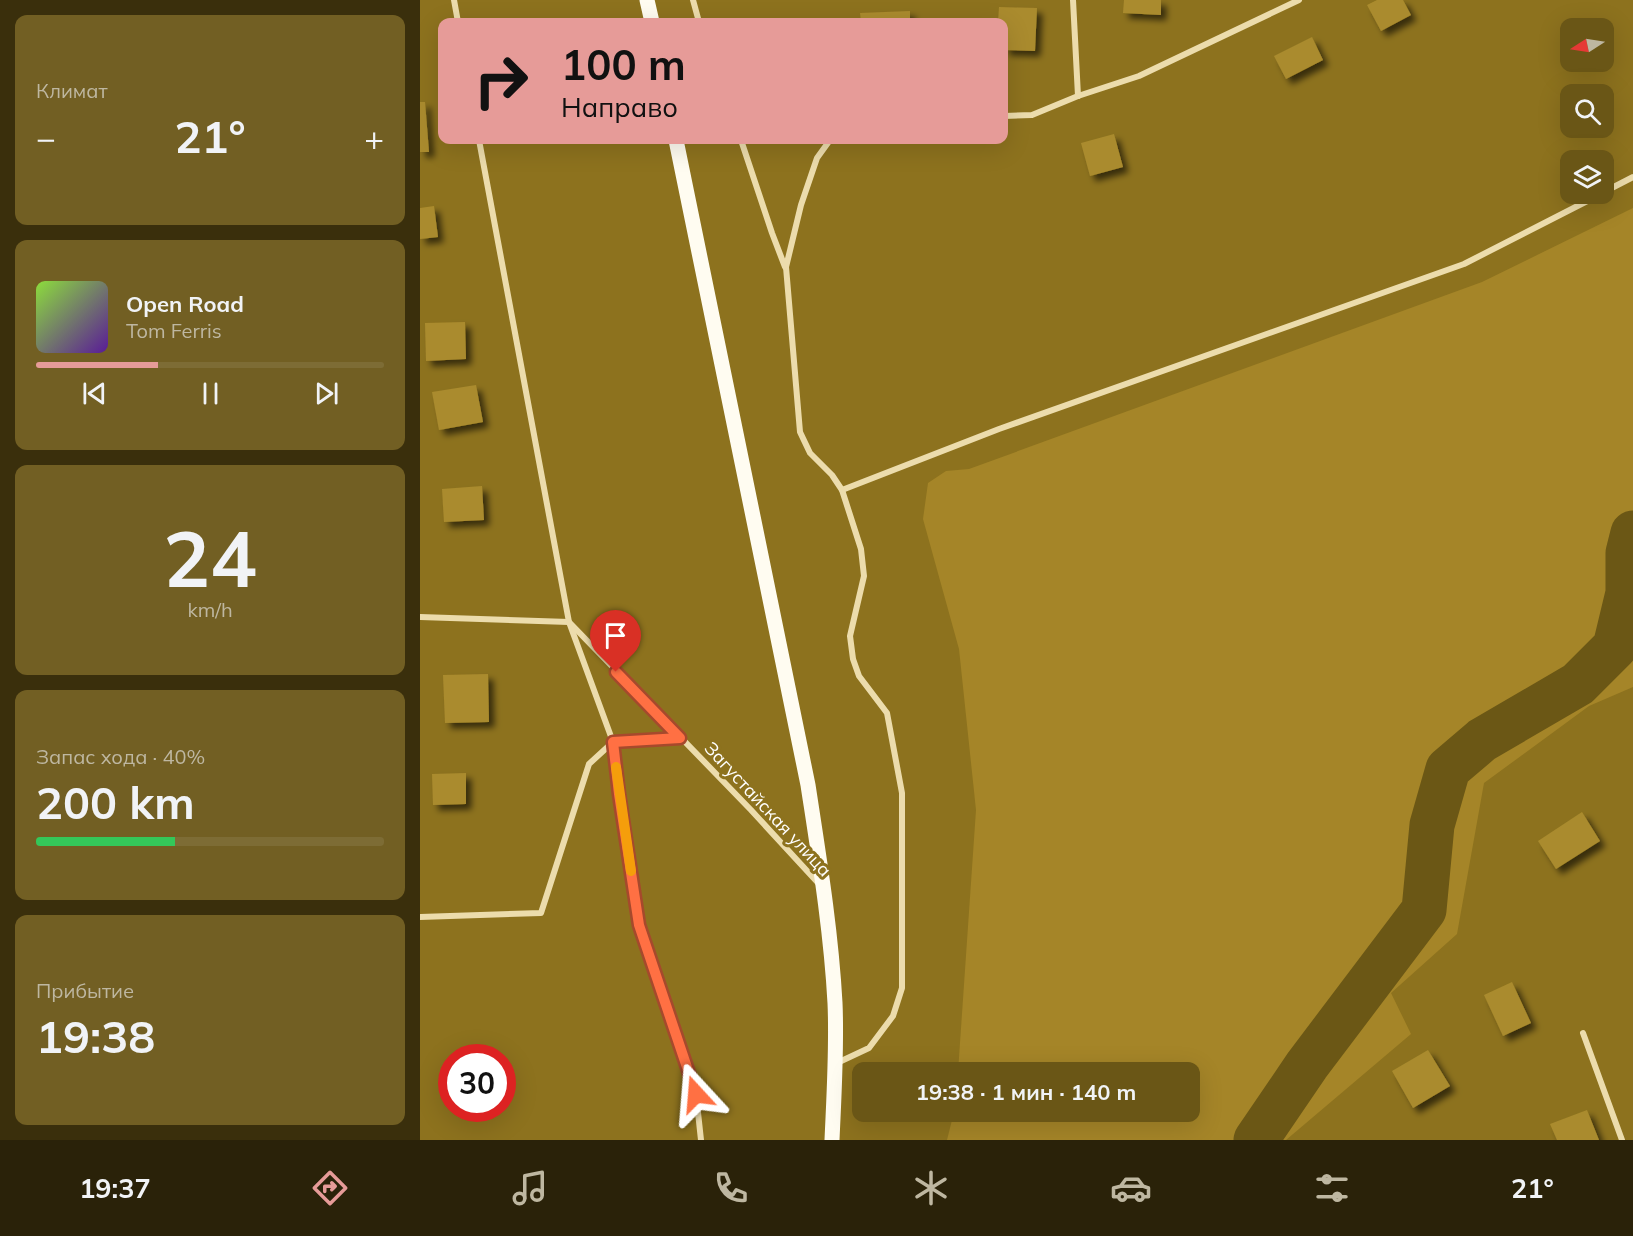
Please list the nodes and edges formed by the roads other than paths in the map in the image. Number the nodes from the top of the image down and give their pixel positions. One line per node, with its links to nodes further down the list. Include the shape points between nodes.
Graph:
1 (454, 0): 6 (street)
2 (647, 0): 7 (main road)
3 (693, 0): 8 (street)
4 (1073, 0): 9 (street)
5 (1299, 0): 9 (street, via 1139,76)
6 (457, 18)
7 (651, 18)
8 (698, 18)
9 (1078, 96): 10 (street, via 1032,115)
10 (1008, 116)
11 (480, 144): 21 (street)
12 (677, 144): 24 (main road, via 808,785)
13 (742, 144): 18 (street)
14 (827, 144): 18 (street, via 817,158 801,205)
15 (1633, 177): 16 (street)
16 (1614, 187)
17 (1581, 204): 19 (street, via 1464,264 999,429)
18 (786, 267): 19 (street, via 800,432 810,453)
19 (843, 490): 27 (street, via 861,549 864,576 850,636 853,659 886,713 902,793 902,988 893,1016 869,1048)
20 (420, 618): 21 (street)
21 (568, 622): 22 (street, Загустайская улица); 23 (street)
22 (680, 738): 23 (street); 24 (street, Загустайская улица)
23 (613, 742): 25 (street, via 588,764 541,913); 28 (street, via 639,925 696,1094)
24 (824, 890): 27 (main road, via 835,1003)
25 (420, 917)
26 (1583, 1033): 30 (street)
27 (836, 1064): 29 (main road)
28 (701, 1140)
29 (832, 1140)
30 (1623, 1140)

